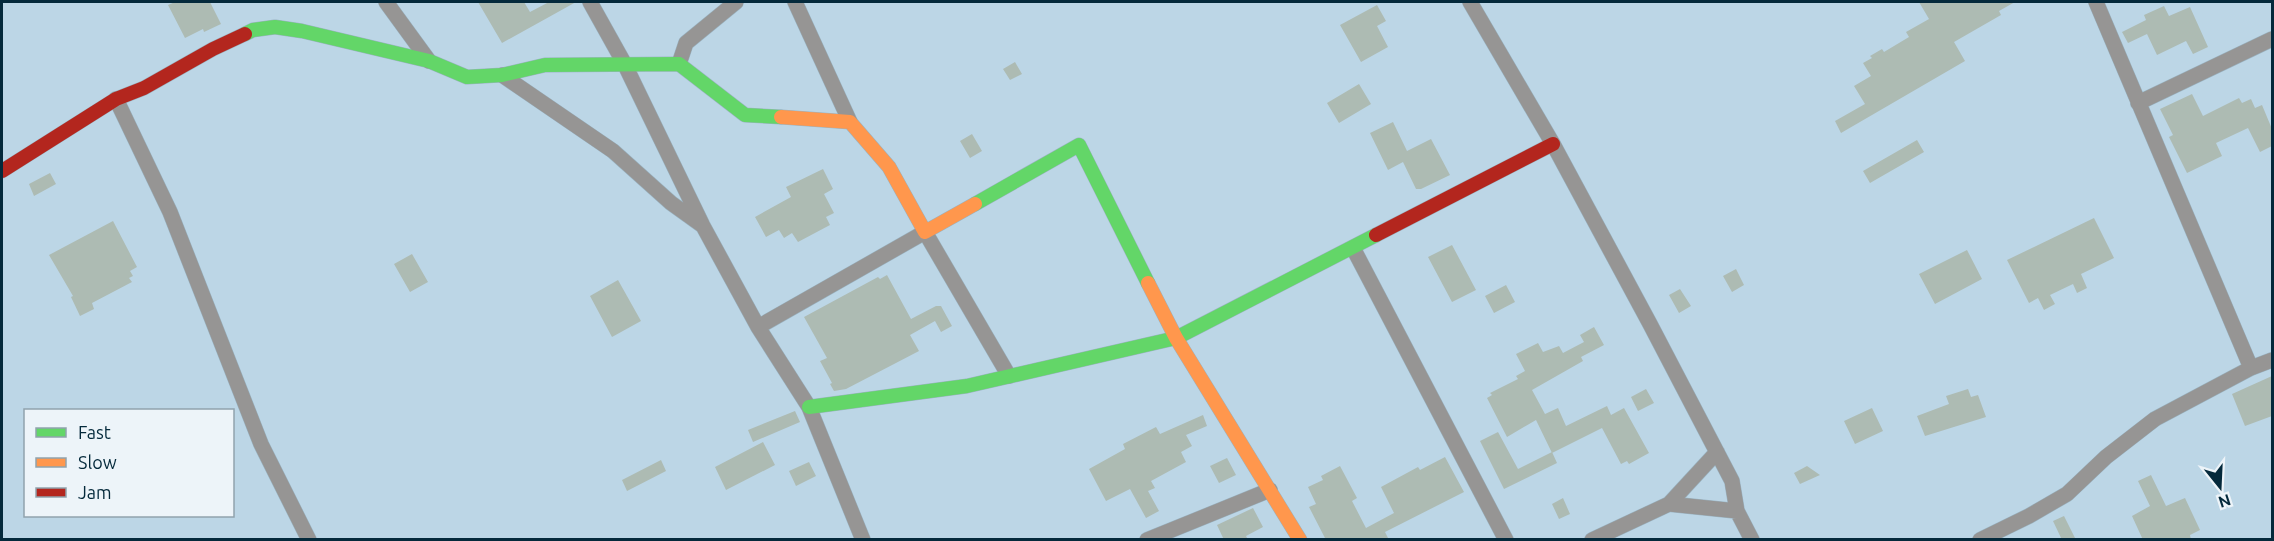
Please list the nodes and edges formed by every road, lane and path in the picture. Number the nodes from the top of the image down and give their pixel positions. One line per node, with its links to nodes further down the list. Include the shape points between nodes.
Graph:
1 (386, 2): 8 (street)
2 (590, 2): 9 (street)
3 (736, 2): 10 (street, via 686,43)
4 (795, 2): 14 (street)
5 (1470, 2): 15 (street)
6 (2096, 2): 13 (street)
7 (2272, 39): 13 (street)
8 (429, 61): 11 (street, via 467,77); 12 (street, via 275,27 253,30)
9 (624, 63): 10 (street); 11 (street, via 545,65); 17 (street)
10 (679, 64): 14 (street, via 746,115)
11 (502, 75): 17 (street, via 613,151 671,204)
12 (116, 99): 16 (street); 30 (street, via 170,212 261,444)
13 (2138, 103): 23 (street)
14 (850, 122): 18 (street, via 889,167)
15 (1553, 144): 19 (street); 26 (street)
16 (2, 171)
17 (703, 225): 20 (street)
18 (925, 232): 20 (street); 21 (street, via 1079,146); 24 (street)
19 (1353, 248): 21 (street); 34 (street)
20 (758, 327): 25 (street)
21 (1176, 338): 24 (street); 27 (street)
22 (2272, 360): 23 (street)
23 (2251, 368): 37 (street, via 2155,419 2067,494)
24 (1009, 376): 25 (street, via 967,386)
25 (809, 407): 31 (street)
26 (1717, 452): 28 (street); 29 (street, via 1732,481)
27 (1270, 490): 32 (street); 33 (street)
28 (1669, 504): 29 (street); 35 (street)
29 (1737, 511): 36 (street)
30 (309, 540)
31 (863, 540)
32 (1147, 540)
33 (1300, 540)
34 (1506, 540)
35 (1592, 540)
36 (1752, 540)
37 (1980, 540)

